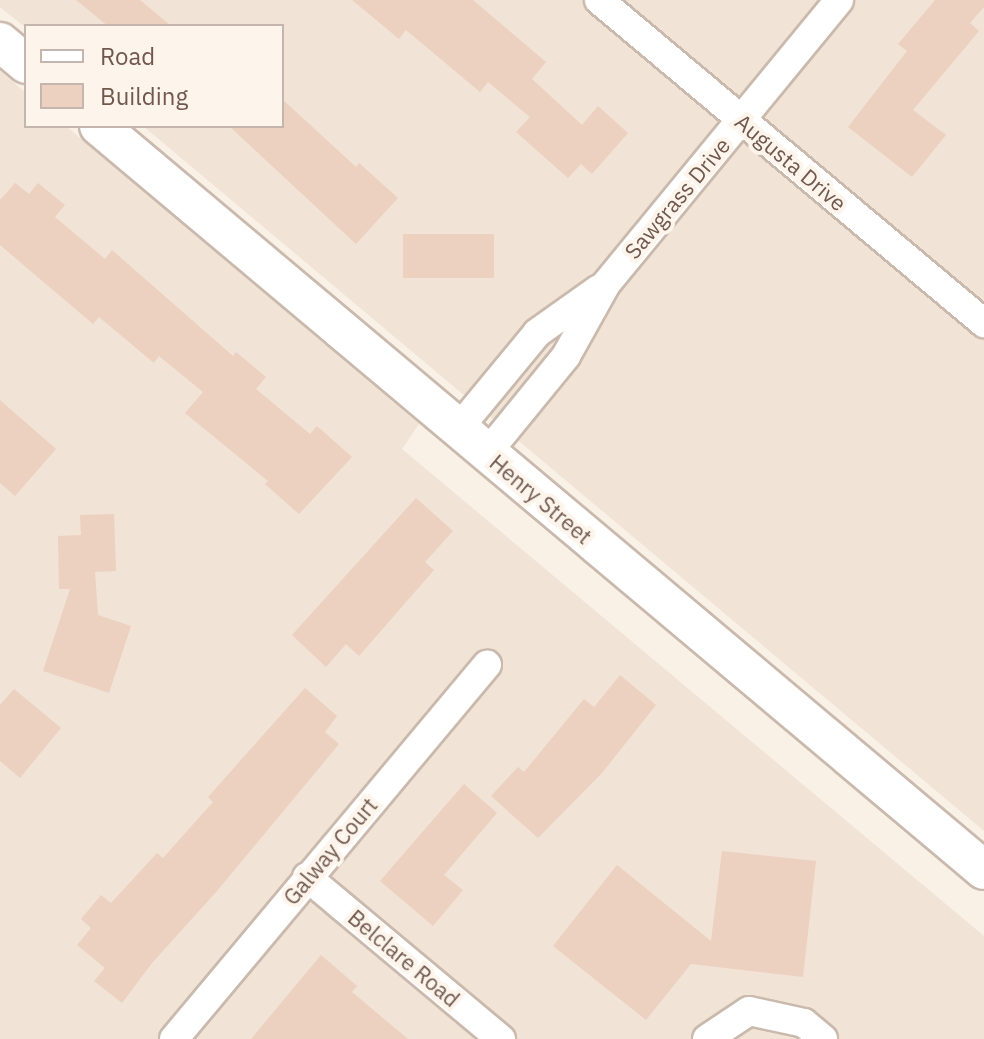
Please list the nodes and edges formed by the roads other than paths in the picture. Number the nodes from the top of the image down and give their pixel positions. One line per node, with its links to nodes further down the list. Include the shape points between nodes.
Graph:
1 (599, 0): 5 (street, Augusta Drive)
2 (839, 0): 5 (street, Sawgrass Drive)
3 (0, 42): 4 (street)
4 (24, 62)
5 (741, 121): 7 (street, Sawgrass Drive); 8 (street, Augusta Drive)
6 (101, 128): 9 (street, Henry Street)
7 (606, 284): 9 (street, Sawgrass Drive, via 537,333); 10 (street, Sawgrass Drive, via 566,356)
8 (984, 323)
9 (458, 429): 10 (street, Henry Street)
10 (487, 453): 12 (street, Henry Street)
11 (487, 664): 13 (street, Galway Court)
12 (984, 870)
13 (307, 877): 14 (street, Galway Court); 15 (street, Belclare Road)
14 (175, 1039)
15 (501, 1039)
16 (707, 1039): 17 (street, via 749,1011 804,1023)
17 (823, 1039)

